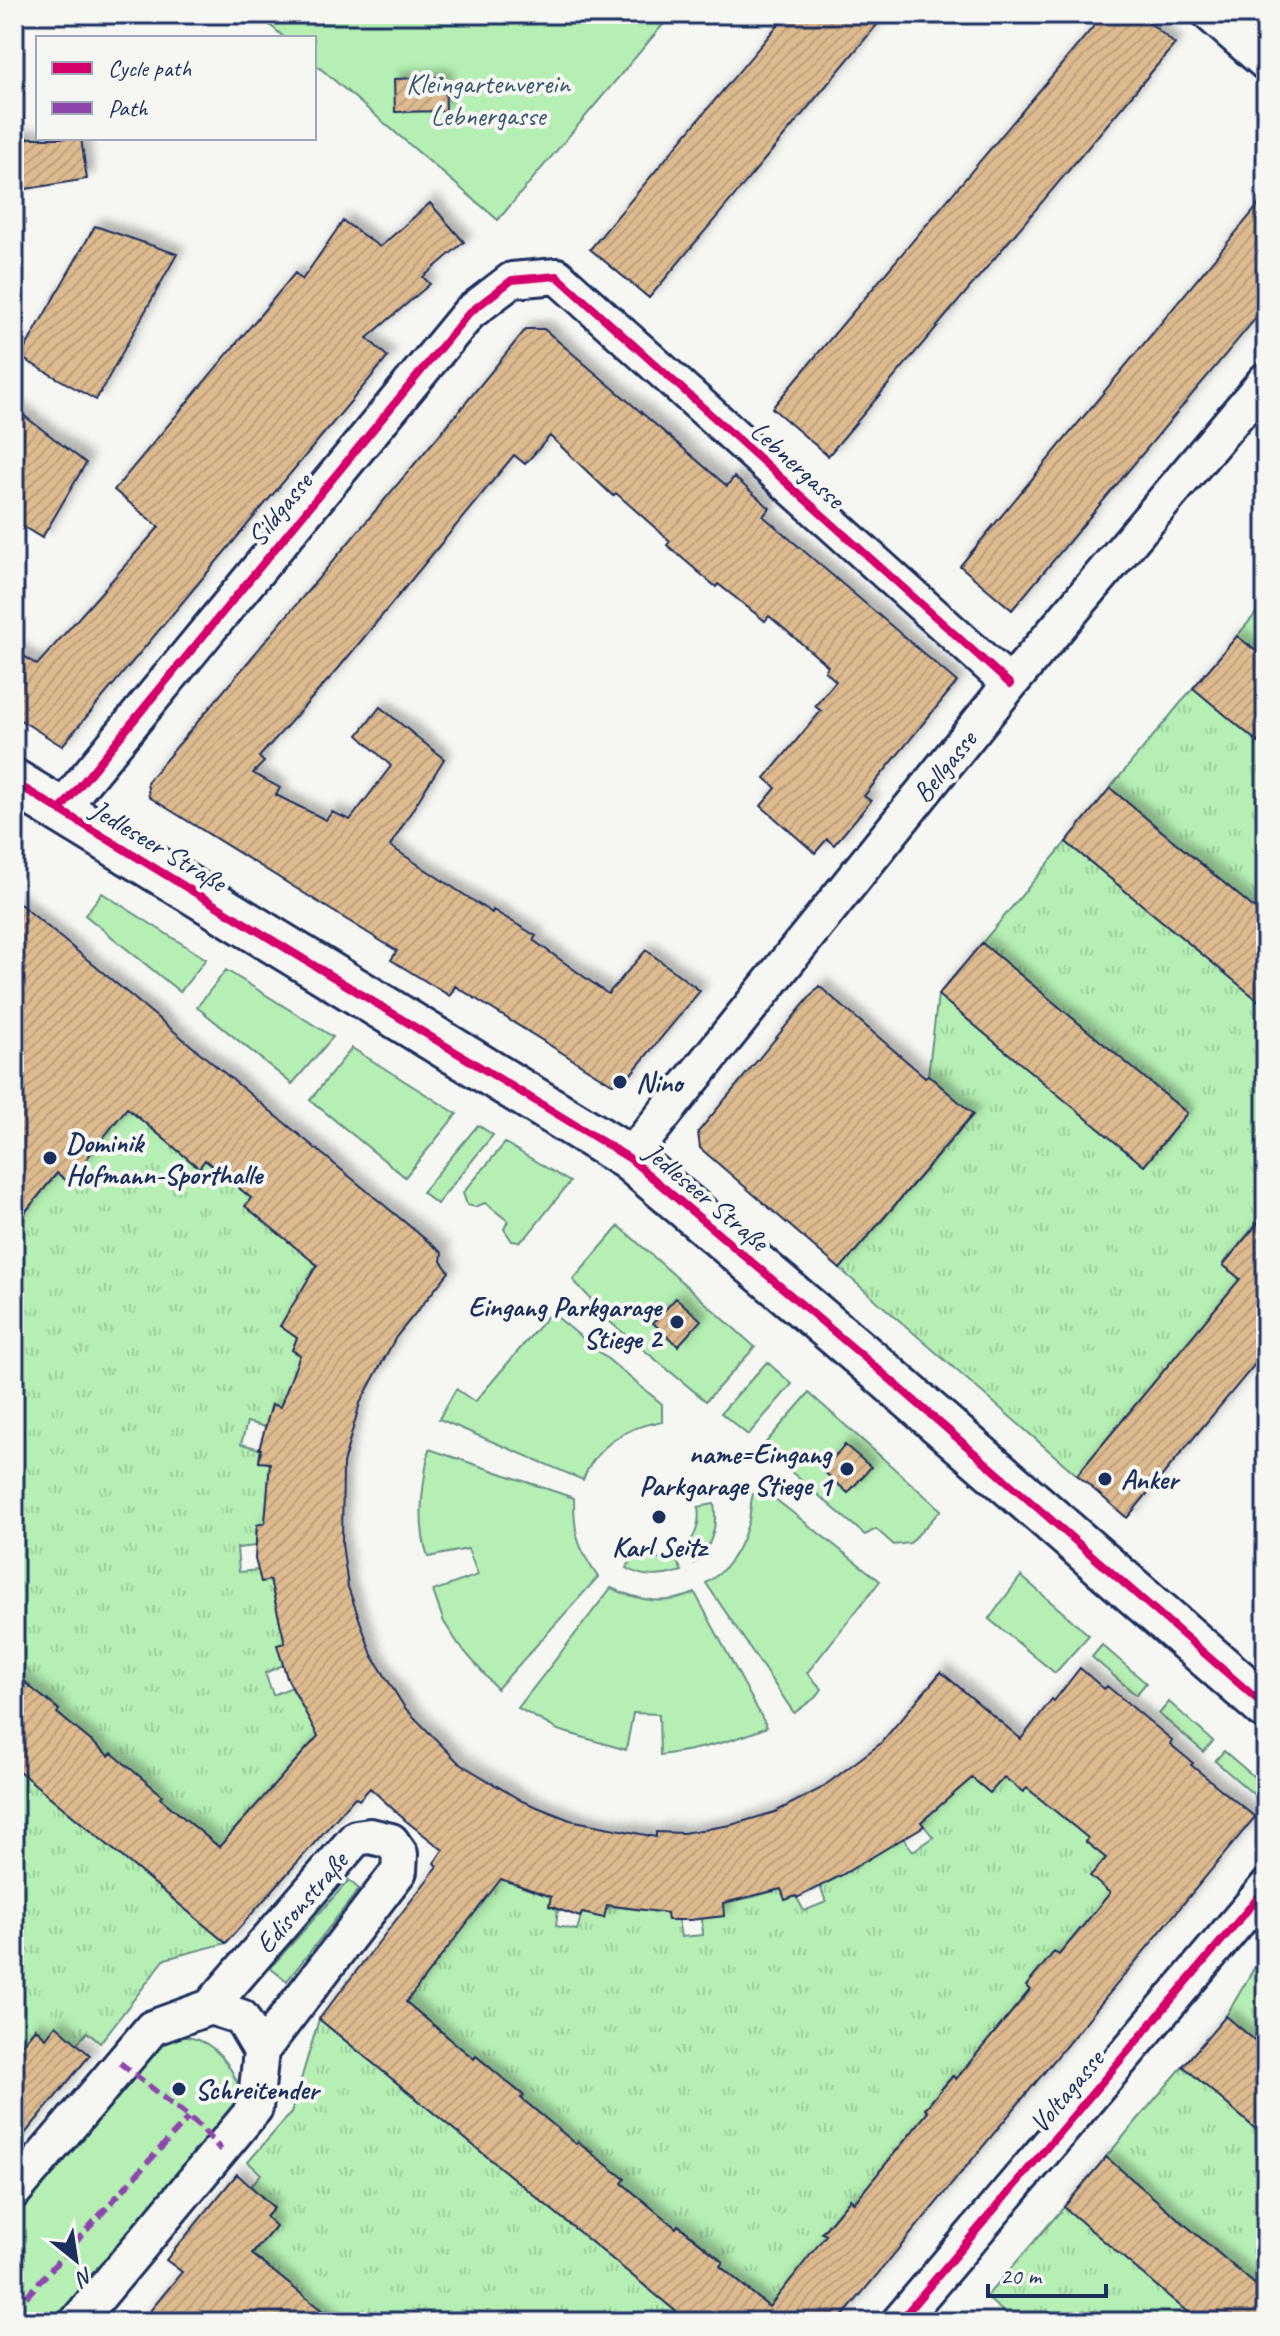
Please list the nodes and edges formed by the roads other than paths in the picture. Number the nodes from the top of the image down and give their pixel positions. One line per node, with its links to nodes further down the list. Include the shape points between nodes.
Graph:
1 (1210, 14): 2 (street)
2 (1266, 63)
3 (557, 276): 5 (street, Lebnergasse); 7 (street, Sildgasse, via 512,280 469,313)
4 (1266, 380): 5 (street, Bellgasse)
5 (1010, 684): 8 (street, Bellgasse)
6 (14, 782): 7 (street, Jedleseer Straße)
7 (60, 810): 8 (street, Jedleseer Straße)
8 (629, 1158): 9 (street, Jedleseer Straße)
9 (1266, 1707)
10 (1266, 1888): 15 (street, Voltagasse)
11 (210, 2007): 12 (street, via 241,2017); 12 (street, Edisonstraße, via 356,1838 391,1841 400,1854 399,1871); 13 (street, Edisonstraße, via 152,2028)
12 (261, 2051): 14 (street, via 255,2108)
13 (14, 2191)
14 (77, 2322)
15 (899, 2322)

